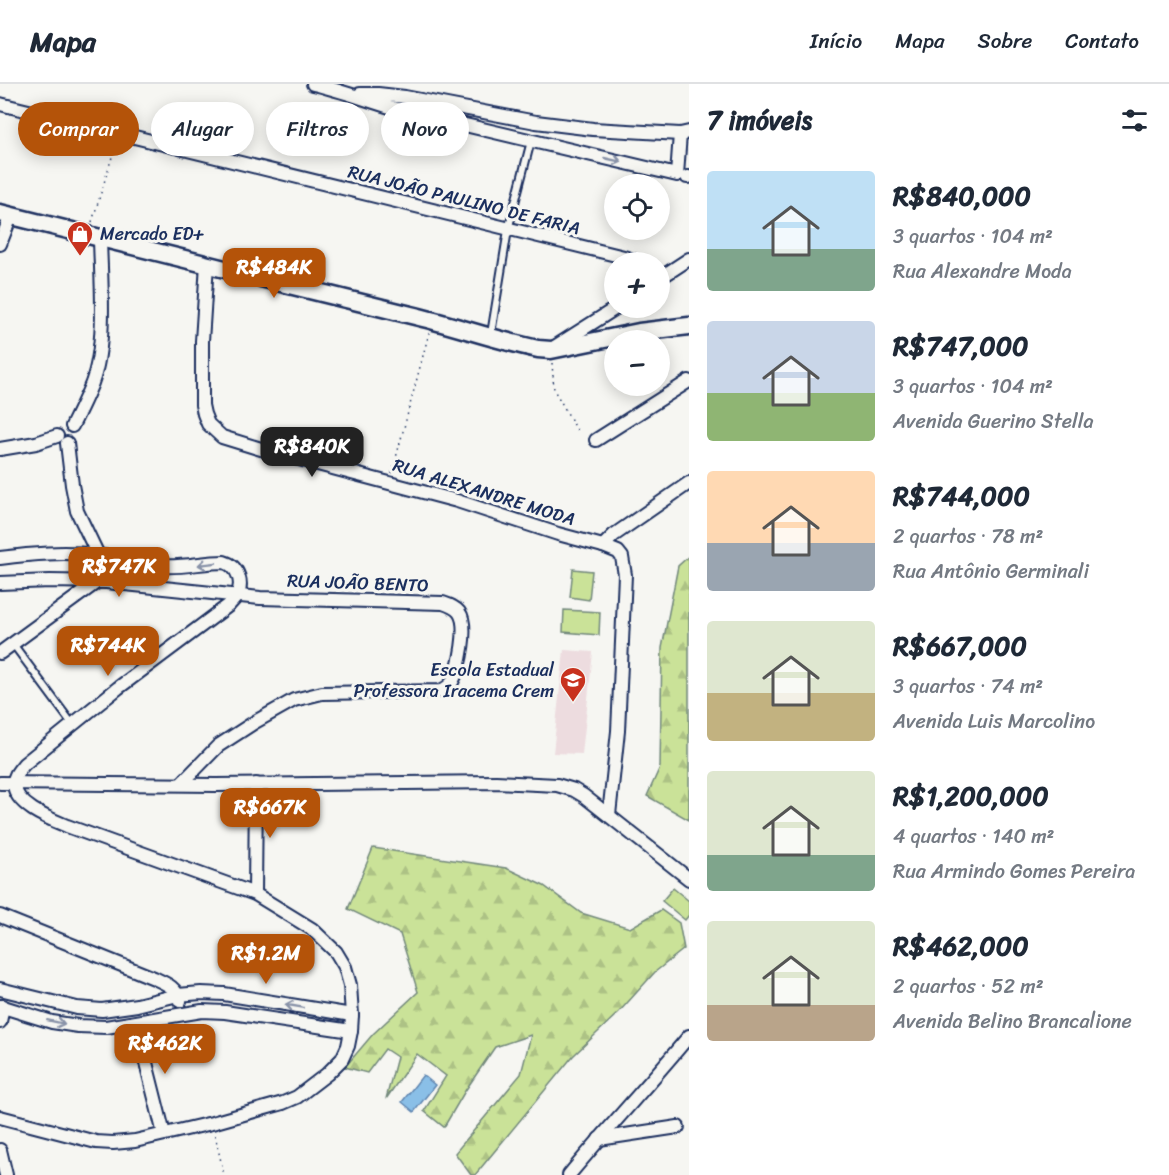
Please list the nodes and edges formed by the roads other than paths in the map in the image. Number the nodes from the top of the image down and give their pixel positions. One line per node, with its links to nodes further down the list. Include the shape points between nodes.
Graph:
1 (313, 84): 2 (street)
2 (353, 94): 4 (street, via 405,97 593,129); 5 (street, via 393,108)
3 (0, 105): 8 (street, RUA JOÃO PAULINO DE FARIA)
4 (684, 133): 6 (street)
5 (531, 141): 6 (street, one-way to 6); 8 (lane)
6 (684, 176)
7 (5, 215): 9 (street); 10 (street)
8 (508, 230): 11 (street, RUA JOÃO PAULINO DE FARIA); 17 (lane)
9 (94, 238): 13 (street); 20 (street, via 102,303 98,361 72,426 67,424 58,430)
10 (0, 244)
11 (604, 252)
12 (689, 259): 14 (street)
13 (207, 264): 17 (street); 24 (street, RUA ALEXANDRE MODA, via 202,405 213,430 222,437)
14 (670, 270)
15 (604, 316): 18 (street)
16 (689, 326): 18 (street)
17 (490, 337): 18 (street)
18 (551, 350)
19 (689, 381): 21 (street)
20 (62, 440): 22 (street); 25 (street, via 77,511)
21 (596, 441)
22 (0, 449)
23 (689, 483): 24 (street)
24 (603, 546): 37 (street, RUA ALEXANDRE MODA, via 622,557 625,575 618,731)
25 (98, 555): 26 (street, via 40,553); 27 (street); 29 (street, one-way to 25, via 240,580 230,564 162,566)
26 (0, 558)
27 (97, 582): 28 (street); 29 (street); 30 (street)
28 (0, 583)
29 (238, 596): 32 (street); 35 (street, RUA JOÃO BENTO, via 442,603 458,610 462,619 460,663 453,681 441,691 322,693 294,700 218,746)
30 (12, 644): 31 (street); 32 (lane)
31 (0, 653)
32 (73, 726): 34 (street, via 24,764)
33 (0, 783): 34 (street)
34 (13, 783): 35 (street); 39 (street, via 27,805 45,817)
35 (181, 784): 36 (street)
36 (256, 784): 37 (street, via 557,785 574,790); 39 (street)
37 (609, 815): 38 (street)
38 (689, 879)
39 (255, 894): 45 (street, via 312,929 336,952 350,985)
40 (0, 916): 42 (street, via 154,978 174,988)
41 (0, 989): 42 (street, via 77,1008 102,1010)
42 (178, 995): 44 (street); 45 (street, one-way to 42, via 224,994)
43 (2, 1006): 46 (street); 47 (street, one-way to 47, via 78,1026)
44 (182, 1013): 47 (street); 48 (street, via 225,1012)
45 (351, 1015): 48 (street)
46 (0, 1022)
47 (136, 1023): 52 (street)
48 (351, 1031): 52 (street, via 342,1059 297,1097)
49 (689, 1036): 53 (street)
50 (0, 1117): 52 (street, via 96,1142 135,1141)
51 (678, 1127): 53 (street)
52 (164, 1134)
53 (599, 1139): 56 (street)
54 (0, 1150): 55 (street)
55 (6, 1175)
56 (569, 1175)

